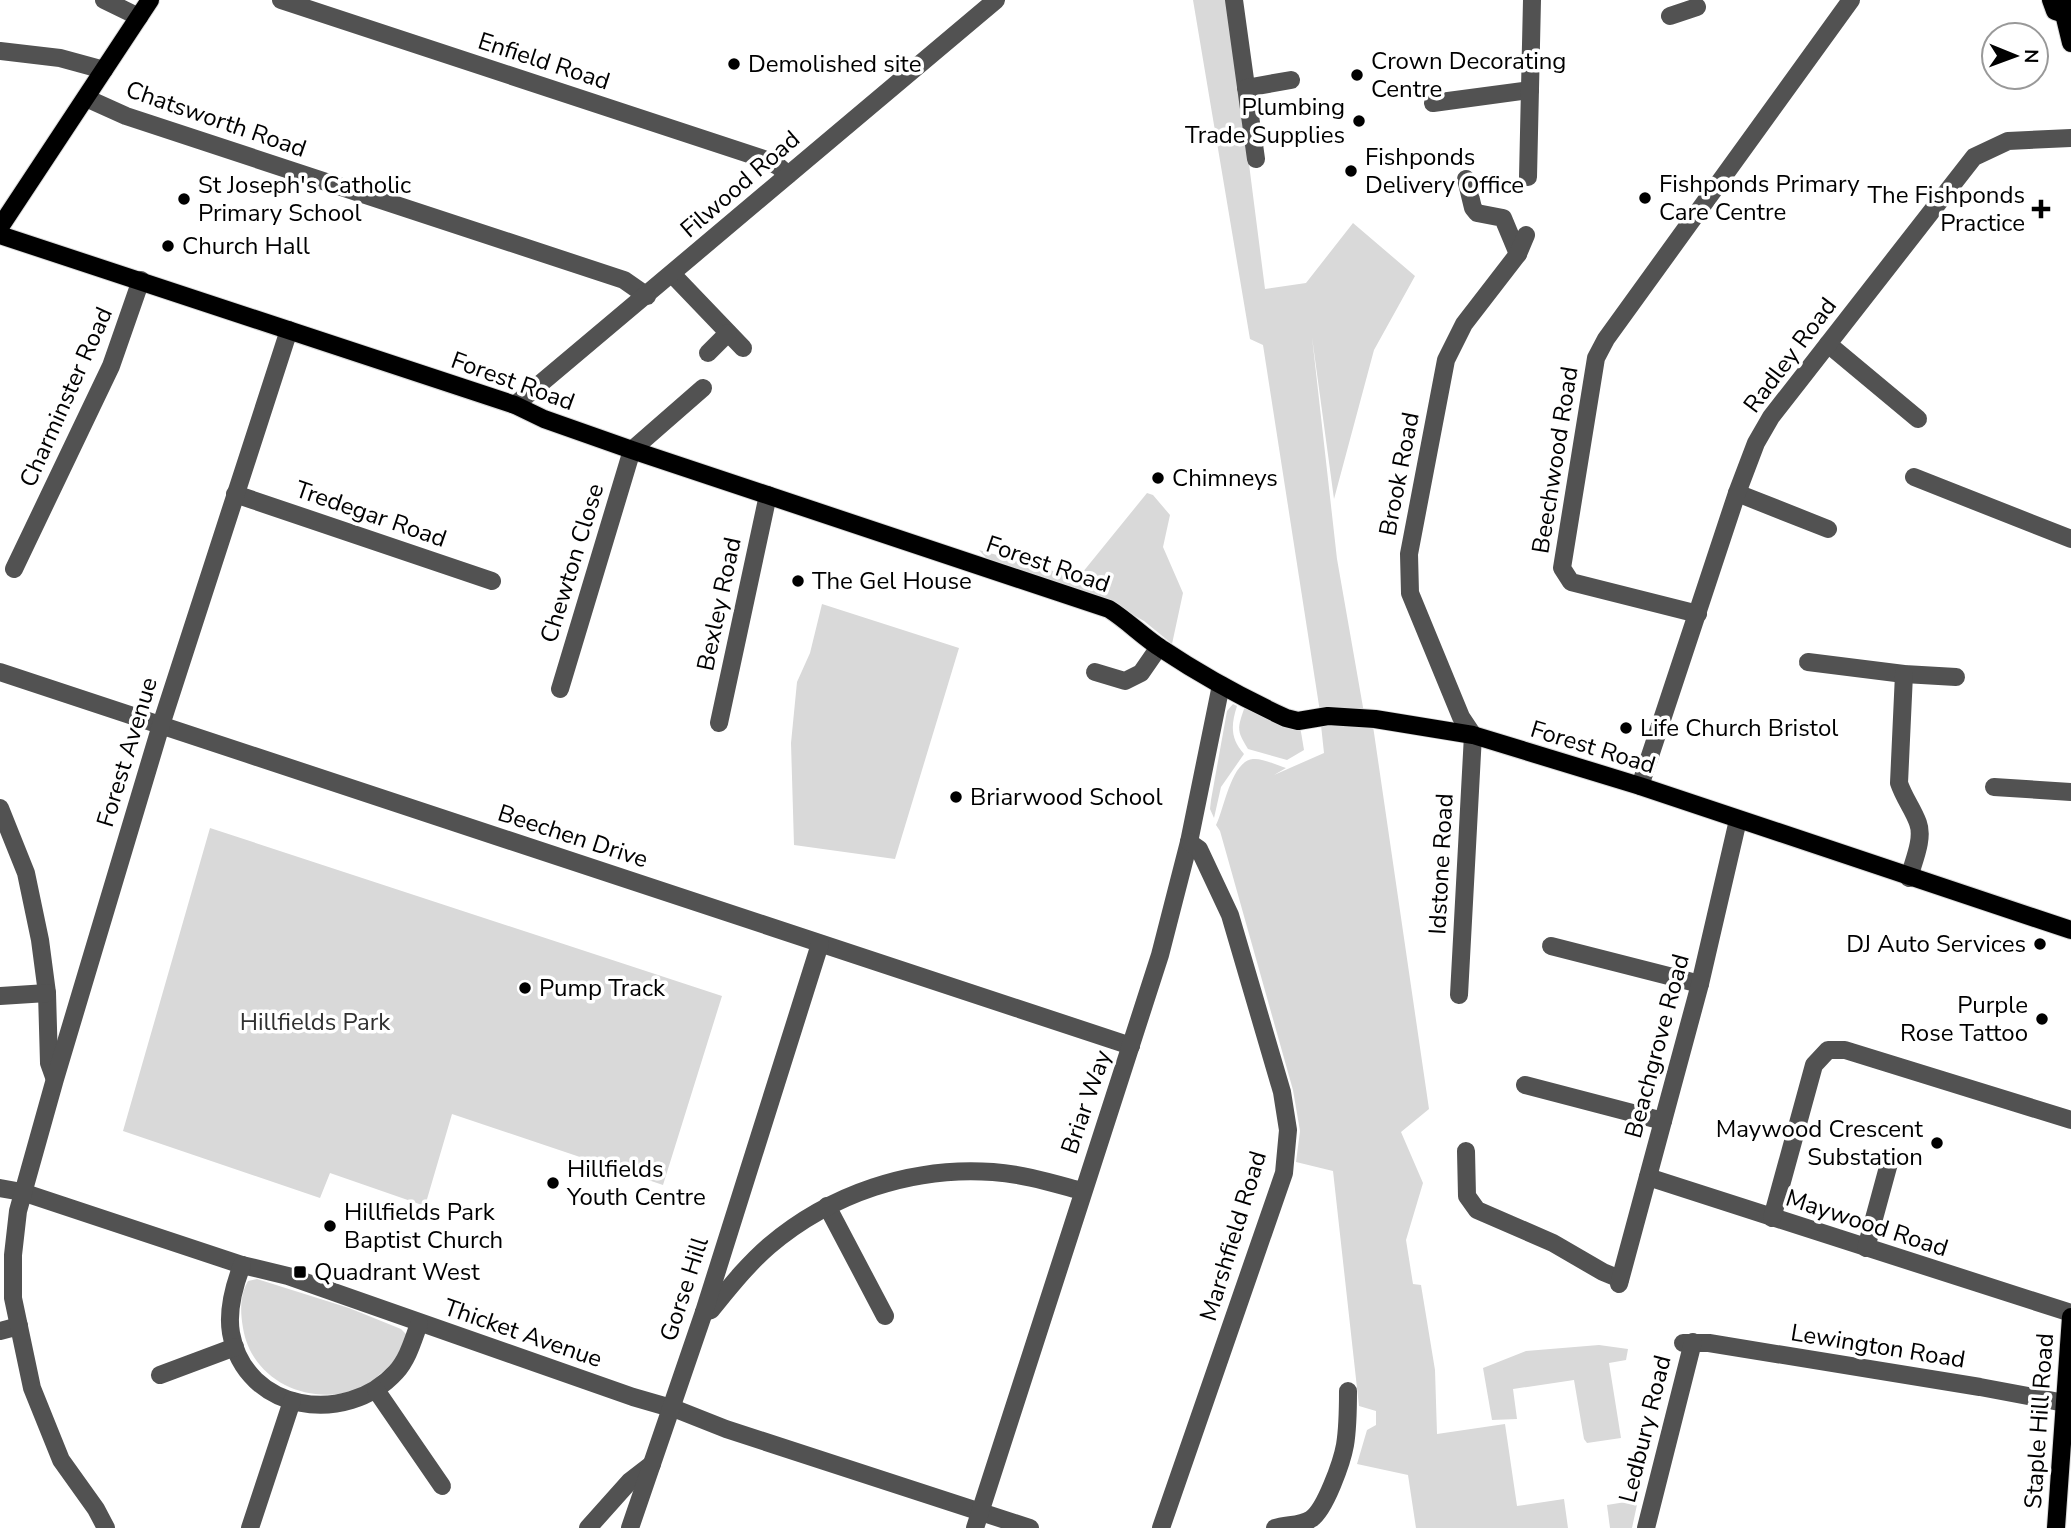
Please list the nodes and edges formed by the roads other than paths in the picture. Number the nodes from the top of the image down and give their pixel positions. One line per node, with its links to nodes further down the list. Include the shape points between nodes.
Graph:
1 (104, 0): 10 (street)
2 (150, 0): 10 (main road)
3 (281, 0): 21 (street, Enfield Road, via 761,158)
4 (996, 0): 21 (street, Filwood Road)
5 (1234, 0): 15 (street)
6 (1532, 0): 16 (street)
7 (1851, 0): 48 (street, Beechwood Road, via 1596,358 1562,568 1570,582)
8 (2051, 0): 9 (main road, via 2055,11)
9 (2065, 7): 11 (main road)
10 (139, 18): 13 (main road)
11 (2071, 43)
12 (0, 51): 13 (street, via 61,58)
13 (104, 70): 17 (main road)
14 (1291, 80): 15 (street)
15 (1246, 88): 20 (street)
16 (1530, 90): 18 (street); 22 (street)
17 (86, 98): 24 (main road); 30 (street, Chatsworth Road, via 125,116 624,280)
18 (1433, 103)
19 (2071, 138): 33 (street, Radley Road, via 2008,141 1974,157)
20 (1256, 159)
21 (788, 174): 28 (street, Filwood Road)
22 (1528, 177)
23 (1466, 179): 27 (street, via 1473,208 1503,218)
24 (0, 228)
25 (0, 235): 29 (main road, Forest Road)
26 (1526, 235): 27 (street, Brook Road)
27 (1518, 254): 59 (street, Brook Road, via 1464,324 1446,360 1409,554 1409,593)
28 (673, 275): 30 (street, Filwood Road); 32 (street)
29 (141, 281): 31 (main road, Forest Road); 46 (street, Charminster Road, via 111,366)
30 (647, 296): 37 (street, Filwood Road)
31 (289, 330): 37 (main road, Forest Road); 42 (street, Forest Avenue)
32 (728, 333): 34 (street); 35 (street)
33 (1828, 344): 38 (street); 41 (street, Radley Road, via 1771,417)
34 (743, 348)
35 (708, 353)
36 (704, 388): 39 (street)
37 (515, 405): 39 (main road, Forest Road)
38 (1918, 419)
39 (632, 450): 43 (main road, Forest Road); 56 (street, Chewton Close)
40 (1914, 477): 45 (street)
41 (1737, 493): 44 (street); 48 (street, Radley Road)
42 (235, 494): 47 (street, Tredegar Road); 58 (street, Forest Avenue)
43 (768, 495): 49 (main road, Forest Road, via 1109,609); 57 (street, Bexley Road)
44 (1828, 528)
45 (2071, 539)
46 (14, 569)
47 (492, 581)
48 (1698, 614): 60 (street, Radley Road)
49 (1159, 647): 52 (street, via 1141,673 1125,681); 55 (main road, Forest Road)
50 (1808, 662): 53 (street)
51 (0, 672): 58 (street, Beechen Drive)
52 (1095, 672)
53 (1904, 674): 54 (street); 67 (street, via 1899,783 1920,825)
54 (1956, 677)
55 (1221, 685): 59 (main road, Forest Road, via 1298,720 1328,716 1375,719); 66 (street, Briar Way)
56 (560, 689)
57 (719, 723)
58 (160, 725): 69 (street, Beechen Drive); 76 (street, Forest Avenue)
59 (1473, 735): 60 (main road, Forest Road); 73 (street, Idstone Road)
60 (1640, 786): 64 (main road, Forest Road)
61 (1994, 787): 62 (street)
62 (2071, 792)
63 (0, 808): 65 (street)
64 (1738, 820): 67 (main road, Forest Road); 71 (street, Beachgrove Road)
65 (5, 834): 72 (street, via 26,873)
66 (1189, 842): 75 (street, Briar Way); 112 (street, Marshfield Road, via 1199,849 1230,915 1282,1092 1288,1130 1284,1173)
67 (1909, 877): 68 (main road, Forest Road)
68 (2071, 930)
69 (820, 944): 75 (street, Beechen Drive); 90 (street, Gorse Hill)
70 (1551, 946): 71 (street)
71 (1700, 984): 79 (street, Beachgrove Road)
72 (47, 993): 74 (street); 76 (street, via 49,1063)
73 (1459, 995)
74 (0, 996)
75 (1131, 1046): 84 (street, Briar Way)
76 (55, 1079): 85 (street, Forest Avenue)
77 (1525, 1085): 79 (street)
78 (2071, 1120): 87 (street, via 1845,1050 1828,1050 1814,1065)
79 (1664, 1121): 82 (street, Beachgrove Road)
80 (1466, 1151): 82 (street, Beachgrove Road, via 1467,1196 1477,1210 1553,1243 1619,1282)
81 (1891, 1156): 88 (street)
82 (1648, 1177): 87 (street, Maywood Road)
83 (0, 1188): 85 (street, Thicket Avenue)
84 (1082, 1191): 86 (street, via 1037,1178 947,1171 898,1179); 106 (street, Briar Way)
85 (22, 1192): 89 (street, Thicket Avenue); 94 (street, Forest Avenue, via 13,1255 13,1298)
86 (827, 1206): 90 (street, via 767,1248 711,1310); 92 (street)
87 (1772, 1218): 88 (street, Maywood Road)
88 (1866, 1248): 91 (street, Maywood Road)
89 (242, 1265): 93 (street, Thicket Avenue, via 288,1276); 97 (street, via 230,1312)
90 (704, 1312): 103 (street, Gorse Hill)
91 (2071, 1315): 102 (main road, Staple Hill Road)
92 (885, 1316)
93 (419, 1324): 99 (street, via 397,1371); 103 (street, Thicket Avenue)
94 (19, 1326): 95 (street); 107 (street, Forest Avenue, via 33,1388 61,1460)
95 (0, 1331)
96 (1688, 1343): 102 (street, Lewington Road); 114 (street, Ledbury Road)
97 (235, 1347): 98 (street); 101 (street, via 256,1379)
98 (160, 1375)
99 (376, 1390): 101 (street, via 330,1406); 105 (street)
100 (1348, 1391): 113 (street, via 1345,1448 1323,1505 1313,1518)
101 (292, 1401): 108 (street)
102 (2065, 1403): 115 (main road, Staple Hill Road)
103 (671, 1408): 104 (street, Gorse Hill); 106 (street, Thicket Avenue)
104 (652, 1464): 109 (street, via 630,1481); 110 (street, Gorse Hill)
105 (442, 1486)
106 (977, 1520): 111 (street, Thicket Avenue)
107 (106, 1528)
108 (250, 1528)
109 (588, 1528)
110 (630, 1528)
111 (1030, 1528)
112 (1161, 1528)
113 (1275, 1528)
114 (1646, 1528)
115 (2056, 1528)

